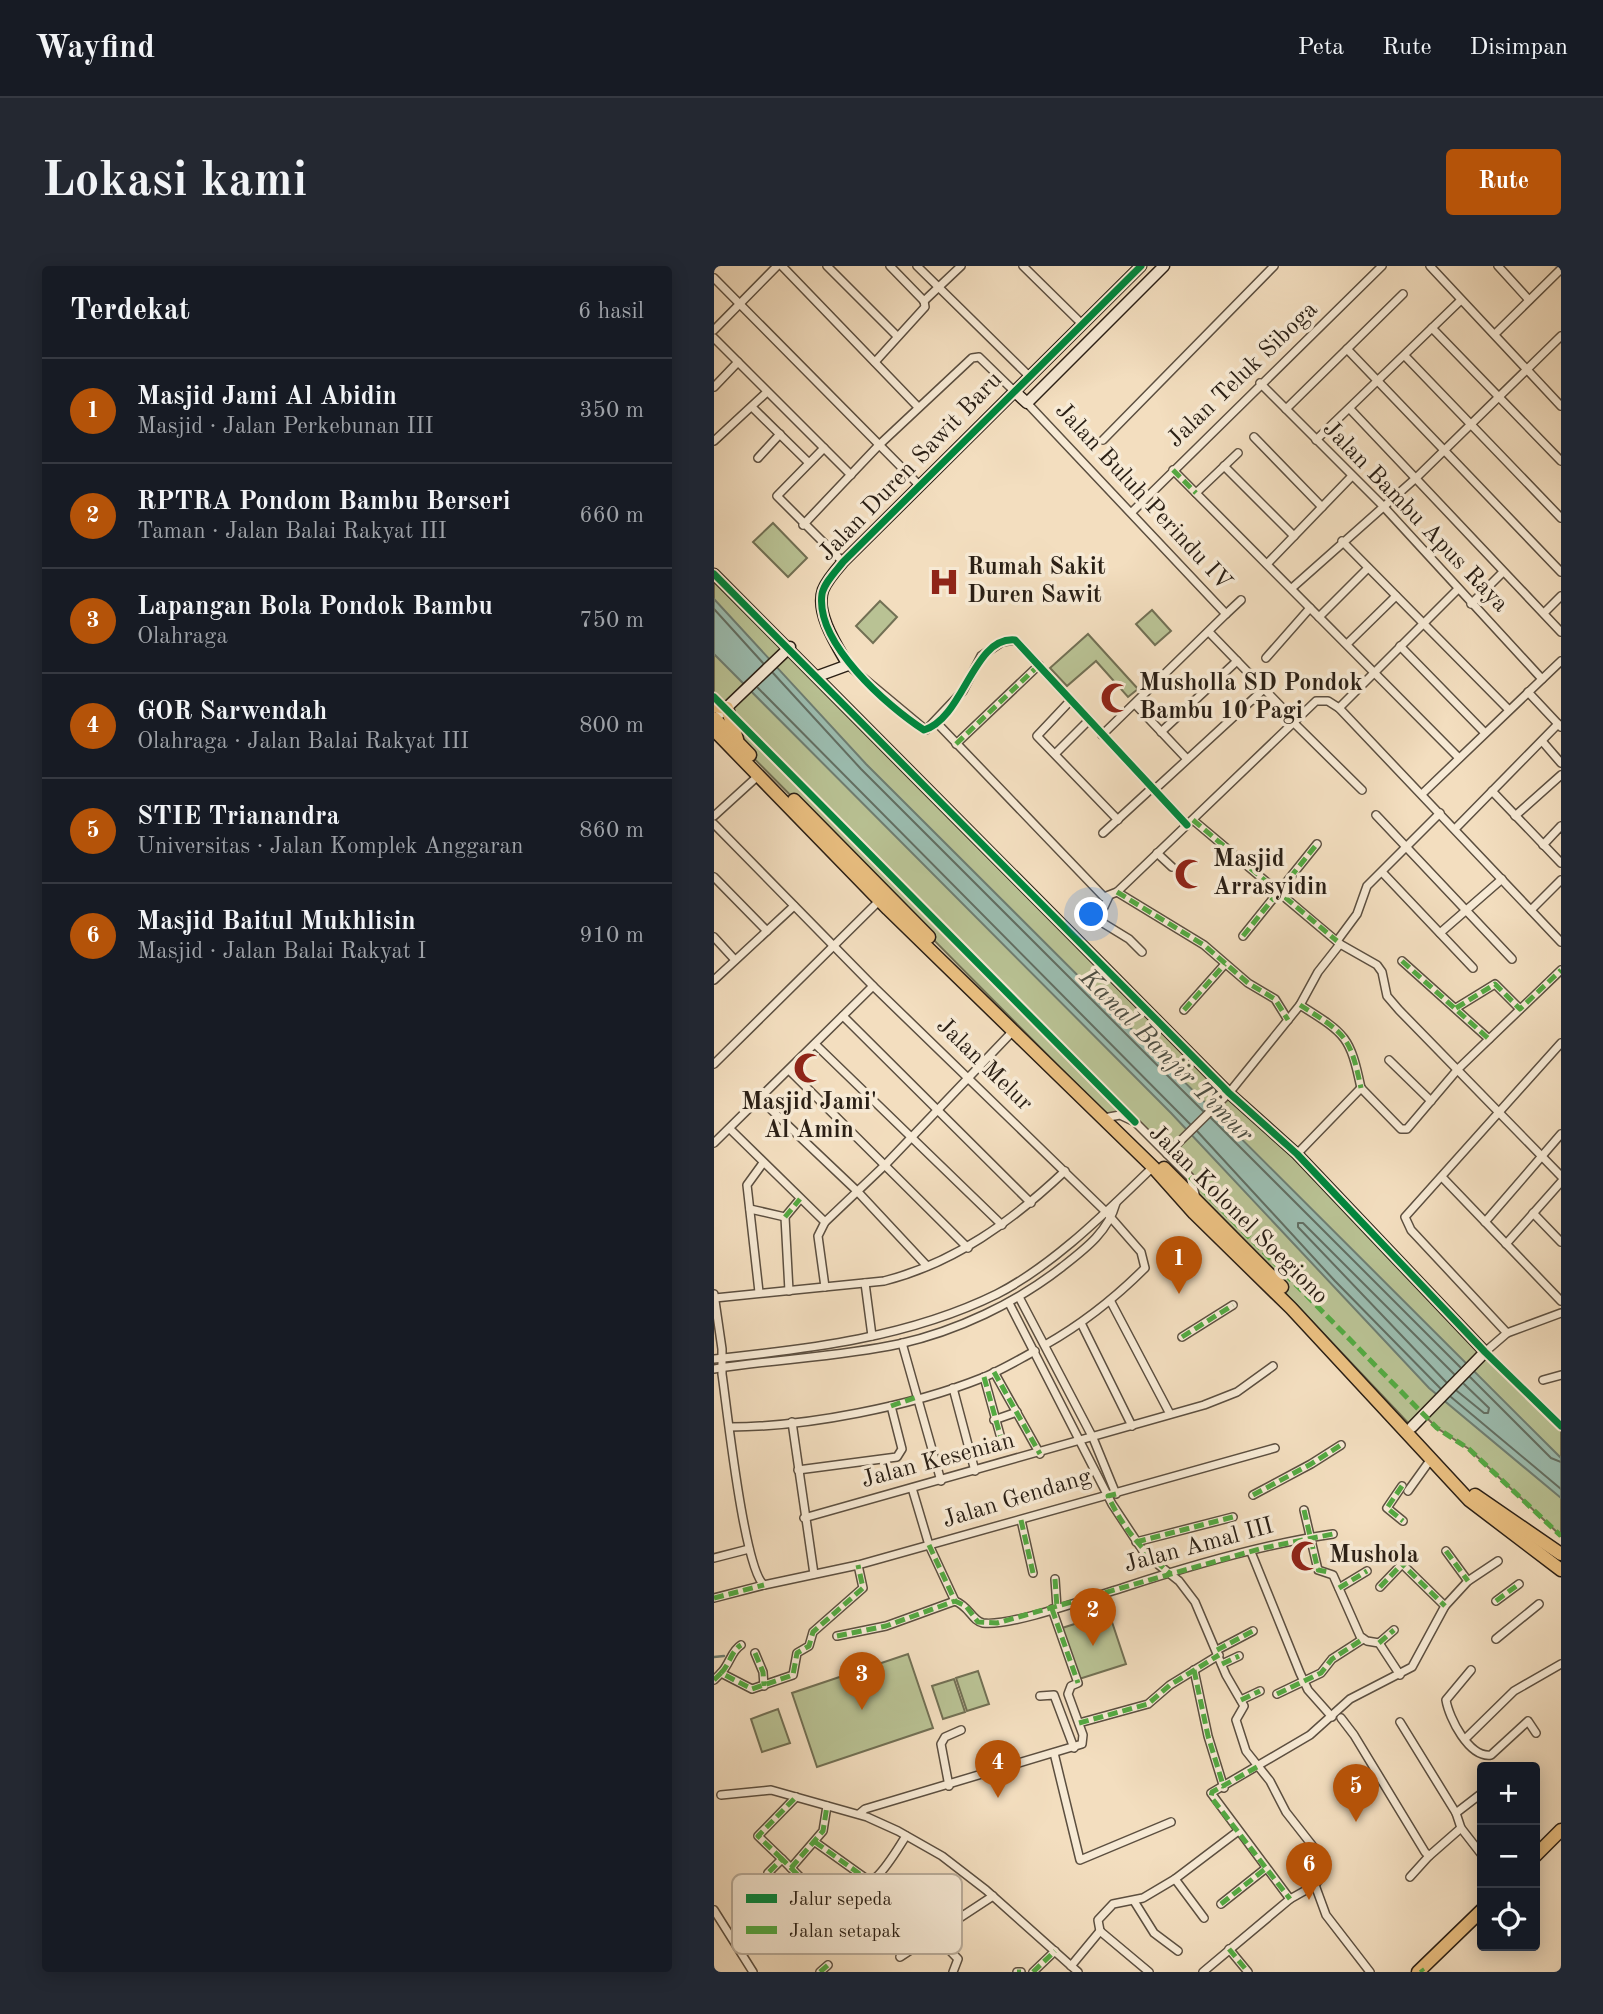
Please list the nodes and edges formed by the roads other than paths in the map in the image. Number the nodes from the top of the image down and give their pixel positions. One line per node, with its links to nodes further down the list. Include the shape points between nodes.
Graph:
1 (779, 266): 22 (street); 33 (street)
2 (827, 266): 27 (street)
3 (890, 266): 21 (street)
4 (917, 266): 17 (street)
5 (961, 266): 17 (street)
6 (1023, 266): 15 (street)
7 (1040, 266): 15 (street)
8 (1141, 266): 23 (street, Jalan Duren Sawit Baru)
9 (1164, 266): 40 (street)
10 (1274, 266): 52 (street)
11 (1382, 266): 37 (street, Jalan Teluk Siboga)
12 (1430, 266): 19 (street)
13 (1500, 267): 20 (street)
14 (1561, 269): 20 (street)
15 (1031, 274): 23 (street)
16 (714, 278): 22 (street)
17 (939, 288): 21 (street); 35 (street)
18 (1403, 294): 30 (street)
19 (1461, 300): 24 (street); 26 (street)
20 (1529, 300): 26 (street)
21 (924, 302): 27 (street, via 925,307)
22 (741, 303): 25 (street); 55 (street)
23 (1082, 324): 35 (street, Jalan Duren Sawit Baru)
24 (1432, 328): 31 (street); 42 (street)
25 (714, 330)
26 (1495, 334): 34 (street)
27 (897, 336): 33 (street)
28 (714, 338): 32 (street)
29 (1560, 340): 34 (street)
30 (1347, 349): 36 (street); 47 (street)
31 (1405, 356): 36 (street); 49 (street)
32 (738, 362): 38 (street); 41 (street)
33 (875, 362): 46 (street)
34 (1528, 371): 42 (street); 44 (street)
35 (1028, 378): 39 (street, Jalan Duren Sawit Baru); 40 (street)
36 (1378, 382): 48 (street); 57 (street)
37 (1260, 383): 47 (street, Jalan Bambu Apus Raya); 63 (street, Jalan Teluk Siboga)
38 (714, 387)
39 (1016, 389): 43 (street); 46 (street, via 975,356); 67 (street, Jalan Duren Sawit Baru)
40 (1041, 390): 43 (street)
41 (767, 392): 45 (street); 56 (street)
42 (1499, 398): 49 (street); 60 (street)
43 (1029, 402): 71 (street, Jalan Buluh Perindu IV)
44 (1561, 406)
45 (751, 407): 50 (street); 54 (street)
46 (918, 407): 55 (street)
47 (1286, 409): 53 (street, Jalan Bambu Apus Raya)
48 (1350, 409): 53 (street); 66 (street)
49 (1471, 425): 57 (street); 72 (street)
50 (780, 434): 59 (street); 61 (street)
51 (1254, 437): 70 (street)
52 (1103, 440)
53 (1316, 440): 65 (street, Jalan Bambu Apus Raya)
54 (714, 441)
55 (879, 445): 64 (street); 67 (street)
56 (824, 448): 61 (street); 64 (street)
57 (1444, 451): 66 (street); 79 (street)
58 (1238, 453): 62 (street)
59 (758, 458)
60 (1561, 461)
61 (808, 462): 73 (street, via 777,494)
62 (1224, 466): 68 (street); 74 (street)
63 (1173, 470): 68 (street); 71 (street, Jalan Teluk Siboga)
64 (851, 475): 73 (street)
65 (1351, 477): 69 (street, Jalan Bambu Apus Raya); 70 (street)
66 (1416, 478): 69 (street); 80 (street)
67 (920, 486): 76 (street, Jalan Duren Sawit Baru)
68 (1196, 493): 77 (street)
69 (1383, 506): 75 (street); 83 (street, Jalan Bambu Apus Raya)
70 (1322, 507): 74 (street)
71 (1132, 512): 90 (street, Jalan Buluh Perindu IV)
72 (1561, 518)
73 (803, 524): 76 (street)
74 (1294, 536): 77 (street)
75 (1342, 541): 78 (street); 82 (street)
76 (843, 562): 101 (street, Jalan Duren Sawit Baru, via 824,587 822,603)
77 (1267, 564): 82 (street)
78 (1368, 568): 84 (street); 91 (street)
79 (1560, 569)
80 (1503, 572): 87 (street); 89 (street)
81 (714, 574): 97 (street)
82 (1292, 588): 88 (street)
83 (1458, 589): 87 (street, Jalan Bambu Apus Raya); 92 (street)
84 (1396, 596): 92 (street); 95 (street)
85 (1561, 596): 89 (street)
86 (1241, 600): 90 (street)
87 (1471, 604): 105 (street, Jalan Bambu Apus Raya)
88 (1310, 608): 91 (street); 98 (street)
89 (1544, 613): 94 (street)
90 (1226, 614): 93 (street, Jalan Buluh Perindu IV)
91 (1319, 617): 95 (street)
92 (1423, 624): 96 (street); 111 (street)
93 (1209, 632): 99 (street); 109 (street, Jalan Buluh Perindu IV)
94 (1561, 632)
95 (1347, 644): 103 (street)
96 (1400, 646): 103 (street); 118 (street)
97 (789, 649): 104 (street); 112 (street)
98 (1266, 658)
99 (1237, 661): 106 (street); 117 (street)
100 (1561, 661): 105 (street)
101 (848, 665): 104 (street); 114 (street, via 922,729)
102 (1039, 665): 108 (street); 114 (street, via 1015,640 1002,642 980,658 968,684); 121 (street)
103 (1374, 671): 110 (street); 123 (street)
104 (818, 676): 192 (street)
105 (1542, 679): 107 (street)
106 (1264, 689): 115 (street); 124 (street)
107 (1528, 692): 111 (street); 116 (street)
108 (1070, 701): 113 (street); 122 (street, via 1037,734)
109 (1135, 704): 117 (street); 119 (street, Jalan Buluh Perindu IV)
110 (1339, 708): 115 (street, via 1319,700); 131 (street)
111 (1509, 710): 118 (street)
112 (718, 715): 126 (main road, Jalan Kolonel Soegiono); 154 (main road, Jalan Kolonel Soegiono)
113 (1088, 721): 119 (street); 122 (street)
114 (936, 722): 121 (street)
115 (1294, 722): 129 (street); 137 (street)
116 (1560, 726): 120 (street)
117 (1161, 732): 124 (street)
118 (1485, 733): 123 (street)
119 (1102, 735): 128 (street)
120 (1542, 741): 125 (street); 130 (street)
121 (956, 744): 153 (street, via 1100,895)
122 (1055, 753): 136 (street)
123 (1459, 758): 131 (street)
124 (1188, 759): 128 (street)
125 (1561, 763)
126 (759, 775): 134 (street); 154 (main road, Jalan Kolonel Soegiono)
127 (1561, 775): 135 (street)
128 (1153, 789): 136 (street); 137 (street)
129 (1362, 790)
130 (1492, 791): 135 (street); 140 (street)
131 (1422, 794): 132 (street)
132 (1440, 813): 140 (street); 144 (street)
133 (1376, 815): 144 (street)
134 (714, 816)
135 (1516, 816): 143 (street)
136 (1118, 820): 141 (street)
137 (1190, 822): 145 (street); 152 (street)
138 (714, 824): 155 (street, Jalan Melur)
139 (1561, 826): 143 (street)
140 (1455, 829): 150 (street)
141 (1103, 833)
142 (1317, 844): 152 (street)
143 (1543, 845): 146 (street)
144 (1406, 848): 148 (street); 156 (street)
145 (1157, 853): 147 (street); 153 (street)
146 (1561, 863)
147 (1172, 867)
148 (1382, 872): 159 (street); 163 (street, via 1367,886 1357,914)
149 (714, 877): 158 (street)
150 (1502, 879): 156 (street); 157 (street)
151 (1561, 880): 157 (street)
152 (1278, 892): 160 (street); 163 (street)
153 (1113, 894): 165 (street, via 1098,920); 169 (street, via 1203,945)
154 (883, 897): 164 (street); 182 (main road, Jalan Kolonel Soegiono); 197 (main road, Jalan Kolonel Soegiono)
155 (794, 906): 158 (street); 164 (street, Jalan Melur)
156 (1466, 909): 159 (street); 166 (street)
157 (1531, 910): 162 (street)
158 (767, 931): 167 (street)
159 (1440, 933): 170 (street)
160 (1243, 936)
161 (714, 937): 167 (street)
162 (1561, 942)
163 (1338, 943): 176 (street); 188 (street, via 1377,965 1387,996)
164 (834, 947): 174 (street, Jalan Melur); 187 (street)
165 (1142, 952)
166 (1512, 959)
167 (735, 960): 172 (street)
168 (1402, 961): 177 (street)
169 (1225, 964): 179 (street); 181 (street, via 1275,999)
170 (1473, 968)
171 (1561, 970): 173 (street)
172 (714, 980)
173 (1552, 982): 175 (street); 178 (street)
174 (873, 986): 180 (street); 190 (street, Jalan Melur)
175 (1561, 989)
176 (1300, 1005): 181 (street); 191 (street, via 1345,1037 1353,1050)
177 (1455, 1008): 178 (street, via 1495,984); 183 (street)
178 (1520, 1009): 183 (street)
179 (1184, 1010)
180 (843, 1016): 185 (street); 195 (street)
181 (1288, 1020): 192 (street)
182 (1014, 1030): 190 (street); 207 (main road, Jalan Kolonel Soegiono)
183 (1489, 1039): 188 (street)
184 (1561, 1043): 196 (street)
185 (815, 1044): 189 (street); 200 (street)
186 (1389, 1060): 194 (street)
187 (714, 1064)
188 (1458, 1069): 194 (street); 196 (street)
189 (789, 1070): 193 (street); 206 (street)
190 (969, 1077): 195 (street); 208 (street, Jalan Melur)
191 (1361, 1088): 194 (street, via 1401,1129 1407,1129); 203 (street)
192 (1225, 1097): 202 (street); 203 (street)
193 (760, 1099): 198 (street); 212 (street)
194 (1430, 1101)
195 (937, 1110): 200 (street); 216 (street)
196 (1501, 1113): 204 (street); 210 (street)
197 (1110, 1117): 202 (street, via 1119,1115 1135,1122); 215 (main road, Jalan Kolonel Soegiono)
198 (730, 1129): 201 (street); 205 (street)
199 (1561, 1134): 204 (street)
200 (912, 1136): 206 (street); 224 (street)
201 (714, 1143)
202 (1170, 1152): 215 (street, via 1190,1177)
203 (1297, 1154): 247 (street)
204 (1542, 1156): 209 (street); 223 (street)
205 (763, 1163): 213 (street); 217 (street, via 747,1185)
206 (885, 1165): 212 (street); 227 (street)
207 (1153, 1167): 214 (street); 273 (main road, Jalan Kolonel Soegiono, via 1300,1316)
208 (1065, 1171): 216 (street); 218 (street, Jalan Melur)
209 (1561, 1176)
210 (1442, 1177): 223 (street); 241 (street, via 1405,1220)
211 (1561, 1182): 219 (street)
212 (857, 1191): 222 (street); 228 (street)
213 (800, 1199): 220 (street); 222 (street)
214 (1117, 1201): 218 (street); 221 (street)
215 (1198, 1201): 266 (main road, Jalan Kolonel Soegiono)
216 (1031, 1203): 224 (street)
217 (750, 1209): 220 (street); 232 (street)
218 (1106, 1212): 221 (street, Jalan Melur); 242 (street, via 997,1293 905,1330)
219 (1533, 1213): 225 (street); 226 (street)
220 (785, 1217): 231 (street)
221 (1112, 1219): 234 (street, via 1080,1254); 236 (street, Jalan Melur, via 1142,1252 1146,1263)
222 (825, 1222): 230 (street, via 818,1236)
223 (1486, 1222): 226 (street)
224 (1002, 1225): 227 (street)
225 (1561, 1242)
226 (1506, 1244): 235 (street)
227 (968, 1248): 228 (street)
228 (928, 1266): 229 (street)
229 (865, 1283): 230 (street); 242 (street)
230 (825, 1287): 231 (street)
231 (789, 1291): 232 (street)
232 (759, 1292): 233 (street)
233 (714, 1296): 249 (street)
234 (1018, 1297): 237 (street); 245 (street, Jalan Gendang)
235 (1561, 1301)
236 (1111, 1302): 240 (street); 260 (street)
237 (1009, 1303): 244 (street); 248 (street, Jalan Gendang)
238 (1233, 1305): 243 (street)
239 (1561, 1313): 241 (street)
240 (1082, 1325): 245 (street); 264 (street)
241 (1504, 1335): 247 (street)
242 (875, 1336): 246 (street); 249 (street)
243 (1182, 1337)
244 (902, 1343): 246 (street); 257 (street)
245 (1045, 1345): 267 (street, Jalan Gendang)
246 (880, 1348): 251 (street)
247 (1486, 1350): 265 (street); 266 (street)
248 (1035, 1351): 252 (street); 269 (street, Jalan Gendang)
249 (718, 1359): 251 (street)
250 (1273, 1366): 260 (street, Jalan Kesenian, via 1221,1399)
251 (717, 1369): 263 (street)
252 (994, 1372): 254 (street); 259 (street)
253 (1561, 1375): 255 (street)
254 (984, 1377): 256 (street); 261 (street)
255 (1543, 1380)
256 (953, 1388): 257 (street); 275 (street)
257 (916, 1397): 258 (street); 276 (street)
258 (891, 1406): 262 (street); 274 (street, via 902,1449 897,1457)
259 (1017, 1412): 261 (street); 272 (street)
260 (1170, 1414): 264 (street, Jalan Kesenian)
261 (995, 1420): 268 (street)
262 (792, 1422): 263 (street); 274 (street)
263 (730, 1426): 289 (street)
264 (1132, 1426): 267 (street, Jalan Kesenian)
265 (1561, 1426)
266 (1412, 1427): 293 (main road, Jalan Kolonel Soegiono, via 1473,1494)
267 (1093, 1438): 269 (street, Jalan Kesenian); 278 (street, Jalan Gendang)
268 (1002, 1442)
269 (1081, 1442): 272 (street, Jalan Kesenian); 278 (street, Jalan Gendang)
270 (1341, 1444): 279 (street)
271 (1275, 1448): 278 (street)
272 (1040, 1454): 275 (street, Jalan Kesenian)
273 (1431, 1459): 284 (street, via 1387,1508); 290 (main road, Jalan Kolonel Soegiono, via 1469,1500)
274 (798, 1470): 282 (street)
275 (975, 1471): 276 (street, Jalan Kesenian)
276 (941, 1481): 277 (street, Jalan Kesenian)
277 (912, 1488): 282 (street, Jalan Kesenian); 288 (street, Jalan Amal III)
278 (1112, 1495): 283 (street, Jalan Gendang); 287 (street)
279 (1252, 1495)
280 (1304, 1510): 286 (street)
281 (1233, 1517): 287 (street)
282 (804, 1518): 300 (street)
283 (1021, 1520): 288 (street, Jalan Gendang); 299 (street)
284 (1403, 1521)
285 (1333, 1534): 286 (street)
286 (1311, 1538): 292 (street, Jalan Amal III); 308 (street, Jalan Amal III, via 1318,1570 1331,1573)
287 (1136, 1543): 301 (street)
288 (929, 1545): 296 (street, Jalan Gendang); 310 (street, Jalan Amal III)
289 (749, 1549): 294 (street); 306 (street, via 755,1574)
290 (1535, 1550): 297 (main road, Jalan Kolonel Soegiono); 303 (main road, Jalan Kolonel Soegiono)
291 (1446, 1551): 304 (street)
292 (1251, 1552): 301 (street, Jalan Amal III); 332 (street)
293 (1561, 1554)
294 (714, 1558)
295 (1498, 1561): 304 (street)
296 (858, 1564): 300 (street, Jalan Gendang); 333 (street, via 863,1588 811,1635 810,1645 797,1653 794,1673)
297 (1561, 1570)
298 (1367, 1571): 308 (street)
299 (1033, 1573)
300 (814, 1574): 306 (street, Jalan Gendang)
301 (1171, 1574): 314 (street, Jalan Amal III); 322 (street, via 1200,1609)
302 (1055, 1579): 314 (street)
303 (1561, 1579)
304 (1468, 1581): 313 (street)
305 (1519, 1584): 311 (street)
306 (764, 1585): 309 (street, Jalan Gendang)
307 (1380, 1587): 313 (street, via 1400,1562)
308 (1339, 1588): 318 (street, Jalan Amal III)
309 (714, 1598)
310 (954, 1598): 314 (street, Jalan Amal III, via 983,1623); 317 (street, via 886,1626)
311 (1496, 1601)
312 (1539, 1604): 319 (street)
313 (1445, 1606): 330 (street, via 1415,1664)
314 (1055, 1608): 341 (street, via 1078,1683 1068,1694)
315 (1394, 1630): 320 (street)
316 (1253, 1631): 322 (street)
317 (837, 1636)
318 (1363, 1639): 320 (street); 332 (street)
319 (1496, 1639)
320 (1379, 1643): 330 (street)
321 (741, 1645): 329 (street)
322 (1218, 1652): 325 (street); 327 (street)
323 (755, 1653): 333 (street)
324 (1239, 1656): 325 (street)
325 (1222, 1664): 337 (street)
326 (1561, 1664): 344 (street, via 1514,1691)
327 (1194, 1670): 341 (street, via 1148,1704); 349 (street)
328 (1471, 1670): 344 (street, via 1446,1700)
329 (721, 1674): 331 (street); 333 (street, via 749,1689)
330 (1400, 1675): 338 (street, via 1356,1695)
331 (714, 1680)
332 (1304, 1681): 335 (street); 338 (street)
333 (764, 1686)
334 (1260, 1691): 337 (street)
335 (1277, 1694)
336 (1040, 1696): 345 (street, via 1054,1695)
337 (1241, 1700): 347 (street, via 1244,1708 1236,1720 1237,1729)
338 (1332, 1717): 347 (street)
339 (1341, 1718): 364 (street)
340 (1400, 1722): 354 (street)
341 (1079, 1723): 345 (street, via 1083,1740)
342 (961, 1730): 348 (street, via 941,1744)
343 (1536, 1733): 344 (street, via 1527,1721 1486,1756)
344 (1465, 1739)
345 (1074, 1748): 346 (street)
346 (1054, 1753): 348 (street); 356 (street, via 1080,1860)
347 (1257, 1767): 349 (street); 374 (street, via 1315,1849 1322,1868)
348 (949, 1786): 355 (street)
349 (1224, 1788): 359 (street, via 1212,1792 1211,1797)
350 (716, 1795): 351 (street, via 762,1789)
351 (796, 1797): 353 (street); 365 (street, via 758,1836)
352 (1477, 1798): 354 (street)
353 (827, 1806): 355 (street); 361 (street, via 825,1826)
354 (1456, 1813): 357 (street)
355 (859, 1814): 360 (street)
356 (1171, 1822)
357 (1461, 1828): 362 (street); 364 (street)
358 (1561, 1830): 363 (main road)
359 (1237, 1832): 367 (street); 373 (street)
360 (906, 1836): 371 (street); 375 (street, via 942,1856)
361 (815, 1842): 366 (street); 370 (street)
362 (1477, 1849)
363 (1540, 1851)
364 (1429, 1856): 372 (street)
365 (782, 1859): 366 (street); 368 (street)
366 (791, 1868): 369 (street)
367 (1265, 1869): 376 (street); 378 (street)
368 (769, 1874)
369 (797, 1874)
370 (860, 1874)
371 (877, 1874)
372 (1410, 1877)
373 (1175, 1879): 377 (street); 382 (street)
374 (1315, 1885): 376 (street); 403 (street, via 1326,1915)
375 (993, 1896): 381 (street); 386 (street)
376 (1290, 1899): 385 (street)
377 (1133, 1901): 383 (street, via 1113,1903 1098,1920); 387 (street, via 1154,1933)
378 (1221, 1904)
379 (714, 1910): 384 (street)
380 (1477, 1915): 394 (main road)
381 (962, 1916)
382 (1204, 1918)
383 (1100, 1931): 393 (street); 400 (street)
384 (732, 1939)
385 (1229, 1949): 401 (street); 402 (street)
386 (1055, 1951): 393 (street); 398 (street)
387 (1178, 1951)
388 (742, 1954): 395 (street)
389 (903, 1954): 391 (street)
390 (953, 1954): 397 (street, via 958,1959)
391 (900, 1956)
392 (828, 1965): 396 (street)
393 (1072, 1966): 399 (street)
394 (1421, 1971)
395 (753, 1972)
396 (820, 1972)
397 (953, 1972)
398 (1033, 1972)
399 (1078, 1972)
400 (1149, 1972)
401 (1203, 1972)
402 (1248, 1972)
403 (1370, 1972)

